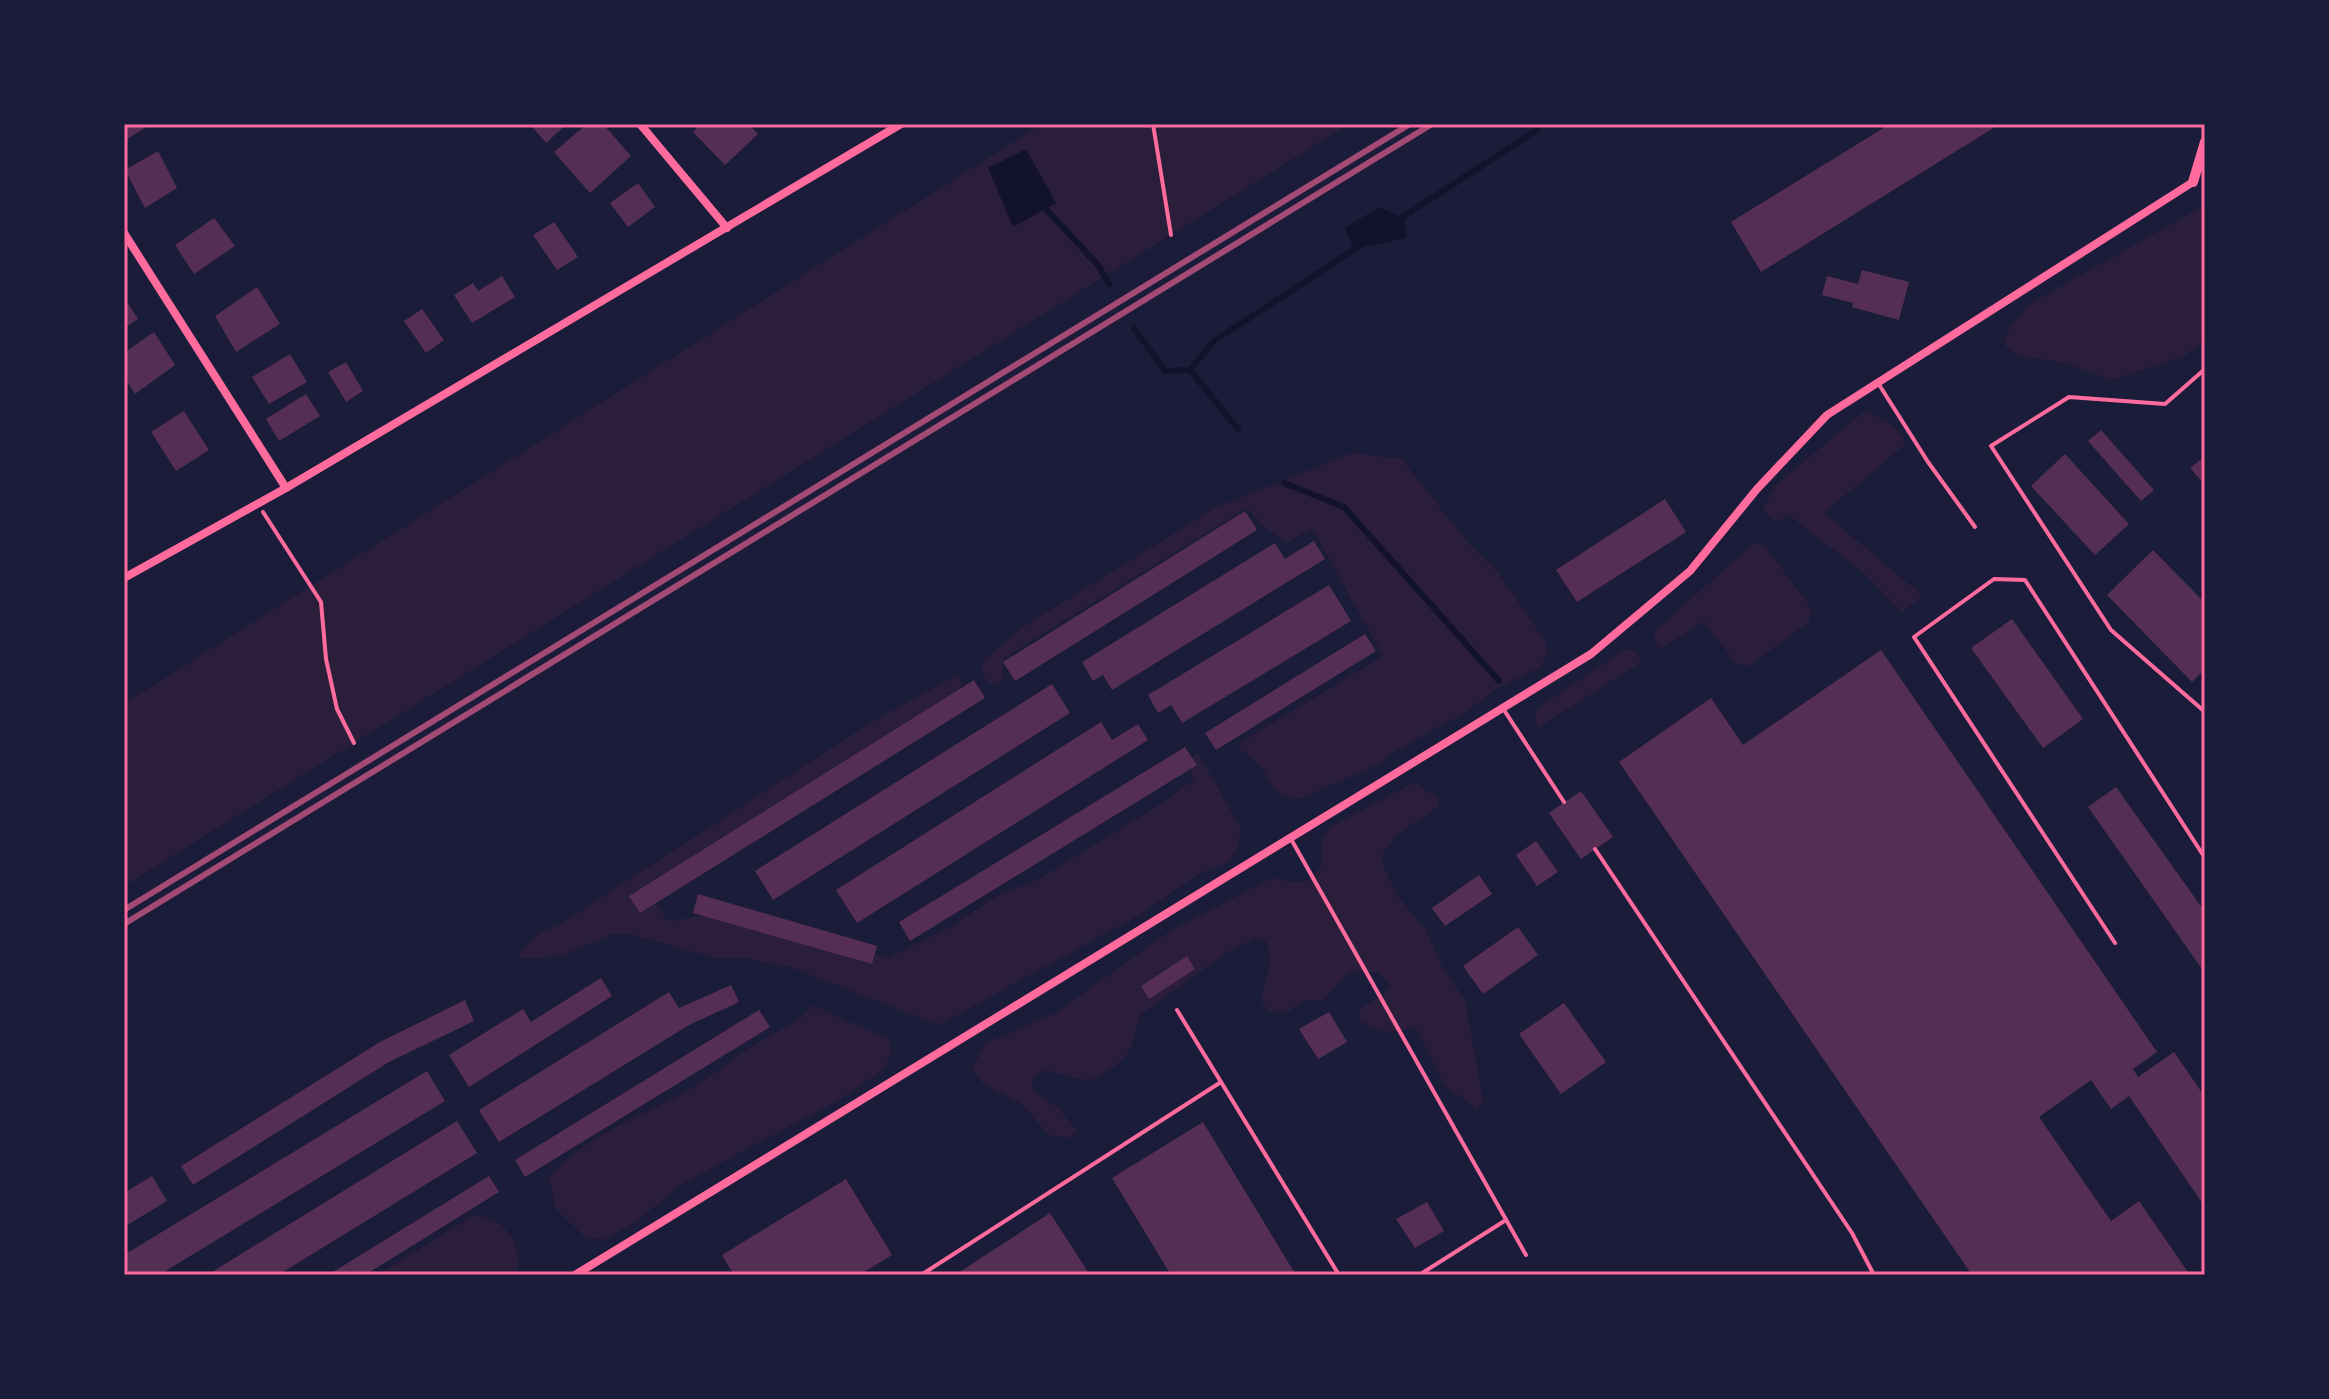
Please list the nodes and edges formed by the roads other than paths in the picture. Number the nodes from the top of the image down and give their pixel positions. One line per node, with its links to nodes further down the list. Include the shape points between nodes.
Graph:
1 (640, 124): 6 (street)
2 (901, 124): 6 (street)
3 (2205, 142): 5 (street)
4 (2205, 175): 5 (street)
5 (2193, 182): 9 (street)
6 (727, 228): 10 (street)
7 (124, 233): 10 (street)
8 (2205, 369): 14 (lane, via 2165,404 2069,397 1991,446 2111,630)
9 (1878, 383): 11 (lane); 13 (street, via 1827,415 1690,571 1591,654)
10 (286, 488): 12 (street)
11 (1975, 527)
12 (124, 578)
13 (1503, 708): 15 (lane); 16 (street)
14 (2205, 712)
15 (1564, 802)
16 (1291, 839): 22 (lane); 24 (street)
17 (1595, 849): 28 (lane, via 1852,1233)
18 (2205, 858): 19 (lane, via 2025,580 1994,579 1914,637)
19 (2115, 943)
20 (1177, 1010): 21 (lane)
21 (1221, 1082): 25 (lane); 26 (lane)
22 (1506, 1220): 23 (lane); 27 (lane)
23 (1526, 1255)
24 (575, 1275)
25 (921, 1275)
26 (1339, 1275)
27 (1419, 1275)
28 (1874, 1275)

